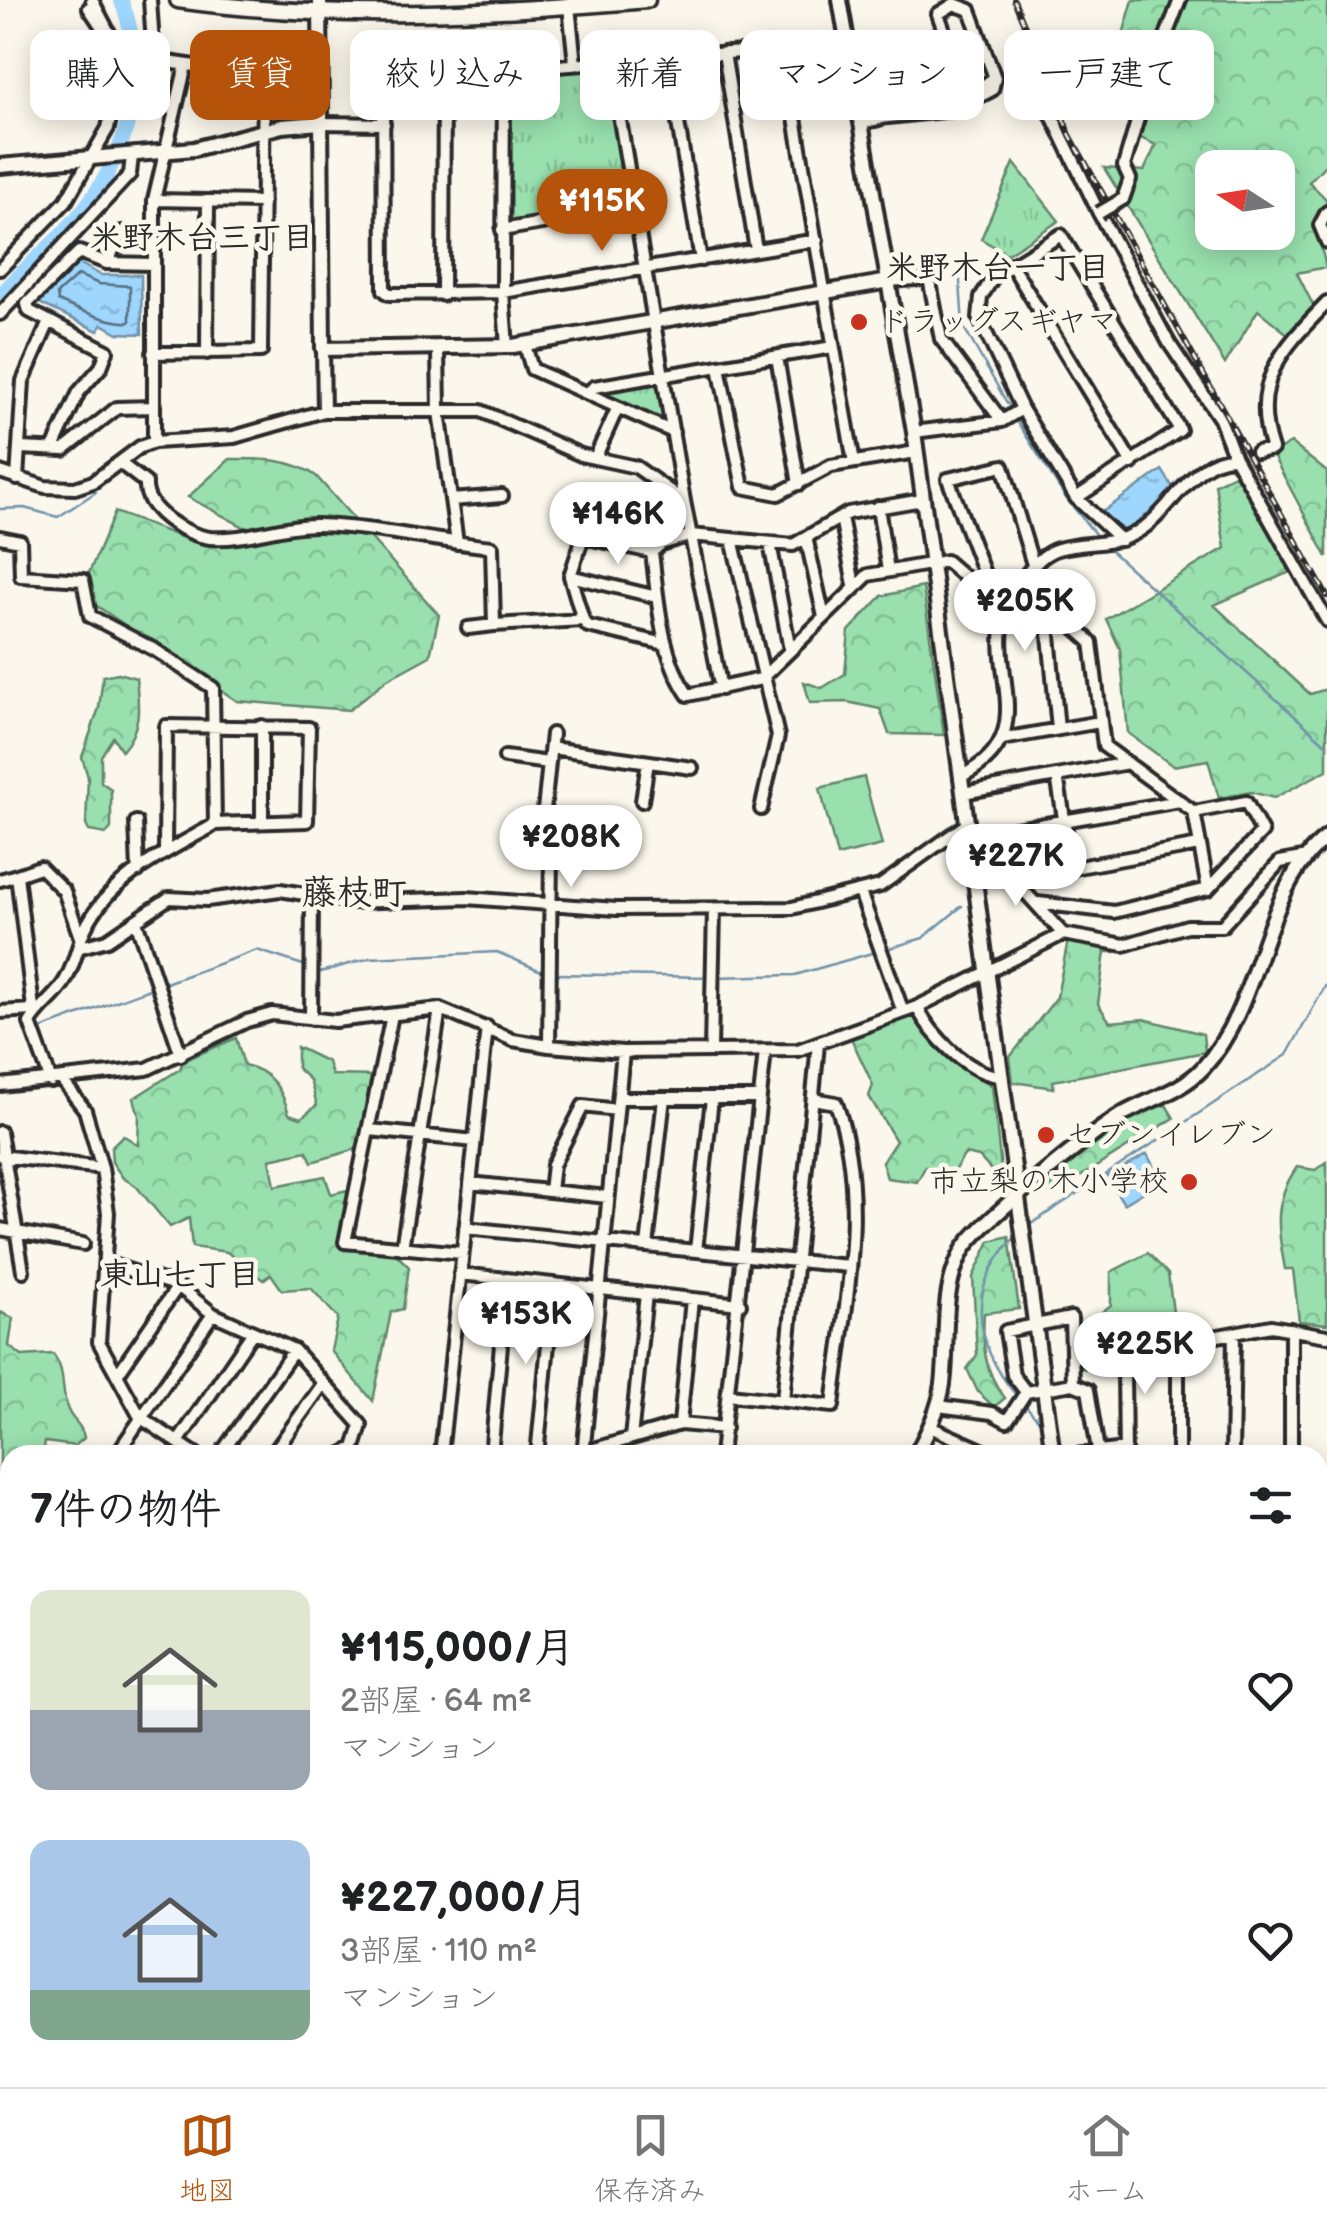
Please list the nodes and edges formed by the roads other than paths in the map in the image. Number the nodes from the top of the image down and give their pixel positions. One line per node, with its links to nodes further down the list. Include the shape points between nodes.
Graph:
1 (89, 0): 34 (street, via 117,48 120,71 108,128)
2 (150, 0): 16 (street, via 154,60)
3 (178, 0): 8 (main road, via 279,14)
4 (648, 0): 9 (main road)
5 (840, 0): 28 (street)
6 (933, 0): 10 (street)
7 (1180, 0): 41 (street, bridge, via 1124,166 1130,179 1123,199)
8 (320, 6): 9 (main road, via 437,14); 29 (street)
9 (569, 6): 14 (street)
10 (940, 12): 11 (street); 18 (street, via 960,4 970,10)
11 (942, 30)
12 (720, 53): 13 (street)
13 (724, 53): 44 (street, via 778,47 784,52); 46 (street)
14 (575, 64): 15 (street); 17 (street)
15 (580, 64)
16 (186, 65): 31 (street, via 262,74); 32 (street)
17 (560, 65)
18 (995, 78): 19 (street); 20 (street)
19 (984, 85)
20 (984, 97)
21 (384, 120): 30 (street)
22 (444, 120): 56 (street)
23 (503, 120): 42 (street)
24 (620, 120): 39 (street)
25 (677, 120): 47 (street)
26 (871, 120): 28 (street)
27 (1054, 120): 41 (street)
28 (862, 122): 53 (street)
29 (320, 124): 30 (street); 31 (street); 64 (street)
30 (384, 124): 56 (street, via 384,290)
31 (264, 130): 32 (street); 38 (street)
32 (162, 153): 33 (street); 36 (street)
33 (130, 156): 34 (street); 58 (street, via 130,174)
34 (90, 159): 35 (street); 52 (street, via 66,201)
35 (0, 166)
36 (154, 200): 37 (street); 49 (street)
37 (208, 202): 38 (street); 67 (street)
38 (263, 202): 67 (street, via 262,348)
39 (634, 208): 42 (street); 51 (street)
40 (1327, 212): 45 (street, via 1320,225)
41 (1099, 214): 86 (street, via 1169,344 1220,419)
42 (502, 230): 54 (street)
43 (122, 232): 48 (street)
44 (816, 240): 46 (street); 55 (street)
45 (1327, 242)
46 (756, 250): 47 (street)
47 (700, 260): 51 (street)
48 (107, 264): 49 (street); 60 (street, via 77,253 28,304)
49 (153, 264): 66 (street)
50 (1011, 264): 74 (street, via 986,286 979,313); 88 (street); 88 (street, via 1061,235 1104,304 1180,430)
51 (645, 267): 54 (street); 59 (street)
52 (0, 269)
53 (889, 281): 55 (street); 77 (street, via 929,278 941,339); 79 (street)
54 (502, 292): 56 (street); 62 (street)
55 (824, 293): 59 (street); 63 (street)
56 (444, 294)
57 (1327, 302): 84 (street, via 1272,365 1263,424 1272,449)
58 (0, 314)
59 (654, 321): 61 (street); 70 (street)
60 (49, 322): 81 (street, via 24,376); 82 (street, via 108,351 79,392)
61 (525, 344): 62 (street); 71 (street, via 529,368)
62 (507, 347): 65 (street)
63 (833, 347): 68 (street); 87 (street)
64 (324, 349): 65 (street); 76 (street)
65 (438, 350): 75 (street)
66 (153, 353): 67 (street); 72 (street)
67 (207, 353)
68 (778, 357): 69 (street); 92 (street)
69 (719, 367): 70 (street); 92 (street, via 740,484 778,494)
70 (664, 374): 71 (street); 78 (street)
71 (587, 393): 73 (street)
72 (153, 407): 80 (street); 82 (street, via 117,408 66,449)
73 (617, 409): 78 (street); 85 (street)
74 (1022, 409): 77 (street); 94 (street)
75 (439, 411): 76 (street); 85 (street, via 485,411 562,448); 95 (street)
76 (324, 412): 80 (street, via 234,437)
77 (1002, 421): 79 (street)
78 (672, 432): 97 (street)
79 (914, 432): 83 (street)
80 (154, 442): 89 (street)
81 (20, 448): 82 (street); 91 (street)
82 (53, 448)
83 (916, 452): 87 (street); 96 (street)
84 (1257, 452)
85 (596, 456): 97 (street, via 636,468)
86 (1235, 458): 104 (street, via 1216,460 1150,524); 119 (street)
87 (854, 462): 92 (street)
88 (1132, 463): 94 (street)
89 (120, 464): 91 (street, via 74,488); 106 (street, via 146,482 162,515 198,535 315,525)
90 (0, 472): 91 (street)
91 (18, 479)
92 (799, 484)
93 (502, 496): 95 (street)
94 (1076, 498): 104 (street)
95 (451, 500): 106 (street)
96 (922, 500): 98 (street); 108 (street)
97 (684, 501): 100 (street)
98 (878, 507): 99 (street); 110 (street)
99 (841, 517): 102 (street); 113 (street)
100 (690, 534): 103 (street); 107 (street); 125 (street)
101 (0, 537): 127 (street, via 20,541 21,576 83,580 90,616 214,688)
102 (806, 537): 105 (street, via 792,545); 117 (street)
103 (732, 539): 105 (street); 124 (street)
104 (1121, 540): 109 (street, via 1059,548)
105 (770, 543): 123 (street)
106 (456, 544): 120 (street, via 492,547)
107 (652, 552): 111 (street, via 585,536); 114 (street)
108 (930, 560): 110 (street); 116 (street, via 946,561); 139 (street)
109 (1034, 568): 112 (street); 116 (street, via 1003,466 948,479 985,576)
110 (888, 571): 113 (street)
111 (570, 576): 114 (street); 118 (street)
112 (1022, 581): 115 (street); 116 (street)
113 (854, 586): 117 (street)
114 (657, 596): 122 (street)
115 (1046, 604): 126 (street, via 1094,648); 129 (street)
116 (1008, 607): 131 (street)
117 (824, 617): 123 (street)
118 (582, 620): 120 (street); 122 (street)
119 (1327, 622)
120 (494, 625): 121 (street)
121 (468, 628)
122 (666, 644): 125 (street, via 686,693)
123 (790, 650): 124 (street)
124 (761, 680): 125 (street); 143 (street, via 778,736)
125 (721, 689)
126 (1100, 722): 129 (street); 136 (street, via 1104,746)
127 (215, 726): 128 (street); 148 (street); 152 (street, via 166,726)
128 (262, 726): 145 (street); 145 (street, via 309,728 310,748 307,821)
129 (1058, 729): 131 (street)
130 (552, 734): 132 (street)
131 (1002, 738): 139 (street, via 988,760)
132 (550, 748): 134 (street); 135 (street)
133 (504, 757): 135 (street)
134 (648, 762): 137 (street); 141 (street)
135 (548, 763): 164 (street, via 541,839 551,850)
136 (1128, 763): 138 (street); 142 (street)
137 (692, 768)
138 (1057, 776): 140 (street); 147 (street)
139 (960, 777): 140 (street)
140 (963, 792): 149 (street)
141 (642, 801)
142 (1180, 801): 144 (street); 147 (street)
143 (762, 809)
144 (1194, 812): 151 (street); 160 (street, via 1246,802 1262,832)
145 (262, 820): 148 (street)
146 (136, 822): 155 (street)
147 (1064, 822): 149 (street); 154 (street)
148 (215, 824): 152 (street)
149 (968, 831): 156 (street); 161 (street)
150 (1327, 837): 153 (street)
151 (1199, 845): 154 (street); 160 (street)
152 (166, 852): 155 (street)
153 (1302, 858): 167 (street, via 1280,862 1222,926 1187,926 1124,946); 201 (street, via 1244,1010 1206,1065 1186,1083 1121,1116)
154 (1072, 867): 158 (street)
155 (138, 871): 168 (street, via 106,895)
156 (972, 873): 158 (street, via 1002,870); 169 (street)
157 (17, 875): 159 (street); 168 (street, via 40,867 64,891); 174 (street)
158 (1013, 879): 163 (street)
159 (0, 880)
160 (1208, 890): 163 (street, via 1114,912)
161 (860, 892): 165 (street, via 792,908); 173 (street)
162 (312, 896): 164 (street); 166 (street, via 280,890 207,900 175,897); 176 (street)
163 (1038, 903): 167 (street)
164 (551, 904): 165 (street); 179 (street)
165 (714, 909): 180 (street)
166 (136, 922): 168 (street, via 107,940); 183 (street)
167 (1063, 934): 169 (street)
168 (81, 944): 174 (street, via 62,988)
169 (986, 972): 170 (street); 184 (street)
170 (917, 1007): 173 (street); 184 (street, via 946,1045)
171 (440, 1009): 175 (street); 177 (street); 194 (street)
172 (0, 1012): 174 (street)
173 (903, 1012): 178 (street)
174 (33, 1013): 185 (street, via 33,1037)
175 (392, 1015): 176 (street); 192 (street)
176 (311, 1019): 183 (street, via 272,1014)
177 (487, 1028): 179 (street); 195 (street)
178 (818, 1044): 181 (street); 190 (street)
179 (549, 1046): 182 (street)
180 (711, 1049): 181 (street); 182 (street)
181 (765, 1051): 189 (street)
182 (623, 1052): 191 (street)
183 (181, 1055): 185 (street, via 129,1074)
184 (999, 1076): 201 (street)
185 (57, 1080): 186 (street); 197 (street, via 85,1110)
186 (0, 1085)
187 (664, 1098): 188 (street); 191 (street); 207 (street)
188 (712, 1098): 189 (street); 209 (street)
189 (760, 1098): 211 (street)
190 (812, 1099): 212 (street); 214 (street, via 836,1103 848,1145)
191 (618, 1104): 199 (street, via 584,1106 553,1165); 200 (street)
192 (370, 1130): 194 (street); 208 (street, via 346,1242)
193 (0, 1132): 196 (street)
194 (420, 1134): 195 (street); 208 (street)
195 (475, 1140): 198 (street)
196 (2, 1156): 197 (street); 204 (street)
197 (102, 1168): 213 (street)
198 (470, 1183): 199 (street); 202 (street)
199 (550, 1191): 200 (street)
200 (608, 1198): 205 (street)
201 (1016, 1199): 225 (street); 239 (street, via 970,1239 952,1275)
202 (465, 1228): 205 (street); 210 (street)
203 (0, 1229): 204 (street)
204 (17, 1232): 206 (street); 215 (street)
205 (604, 1242): 207 (street); 220 (street)
206 (83, 1244)
207 (647, 1246): 209 (street)
208 (402, 1248): 210 (street)
209 (696, 1251): 211 (street)
210 (462, 1253): 216 (street)
211 (745, 1256): 212 (street); 223 (street)
212 (797, 1261): 214 (street); 238 (street)
213 (106, 1263): 219 (street); 232 (street, via 99,1342)
214 (848, 1266): 238 (street, via 833,1406)
215 (23, 1271)
216 (460, 1274): 217 (street); 251 (street)
217 (508, 1279): 218 (street); 252 (street)
218 (554, 1284): 220 (street); 253 (street)
219 (178, 1286): 224 (street); 232 (street)
220 (599, 1288): 221 (street); 254 (street)
221 (646, 1294): 222 (street); 244 (street)
222 (692, 1298): 223 (street); 241 (street)
223 (740, 1304): 237 (street)
224 (213, 1314): 227 (street); 240 (street)
225 (1034, 1324): 234 (street, via 1071,1318); 235 (street); 236 (street, via 1006,1331 1014,1374)
226 (1291, 1329): 228 (street); 229 (street); 264 (street)
227 (253, 1332): 231 (street); 245 (street)
228 (1234, 1333): 230 (street); 263 (street)
229 (1327, 1336)
230 (1178, 1348): 261 (street, via 1124,1372); 262 (street)
231 (294, 1350): 233 (street); 248 (street)
232 (117, 1374): 240 (street)
233 (323, 1384): 249 (street); 250 (street, via 361,1425)
234 (1074, 1384): 235 (street); 260 (street, via 1088,1390)
235 (1043, 1390): 236 (street); 259 (street)
236 (1026, 1392): 239 (street, via 1007,1420)
237 (729, 1395): 238 (street); 243 (street)
238 (783, 1400)
239 (938, 1406): 242 (street)
240 (140, 1418): 245 (street); 246 (street)
241 (680, 1424): 243 (street); 244 (street)
242 (930, 1427): 257 (street); 258 (street)
243 (726, 1428): 256 (street)
244 (630, 1438): 255 (street)
245 (178, 1442): 247 (street)
246 (122, 1445)
247 (182, 1445)
248 (227, 1445)
249 (279, 1445)
250 (355, 1445)
251 (442, 1445)
252 (492, 1445)
253 (538, 1445)
254 (581, 1445)
255 (608, 1445)
256 (723, 1445)
257 (921, 1445)
258 (970, 1445)
259 (1051, 1445)
260 (1097, 1445)
261 (1125, 1445)
262 (1178, 1445)
263 (1232, 1445)
264 (1291, 1445)

